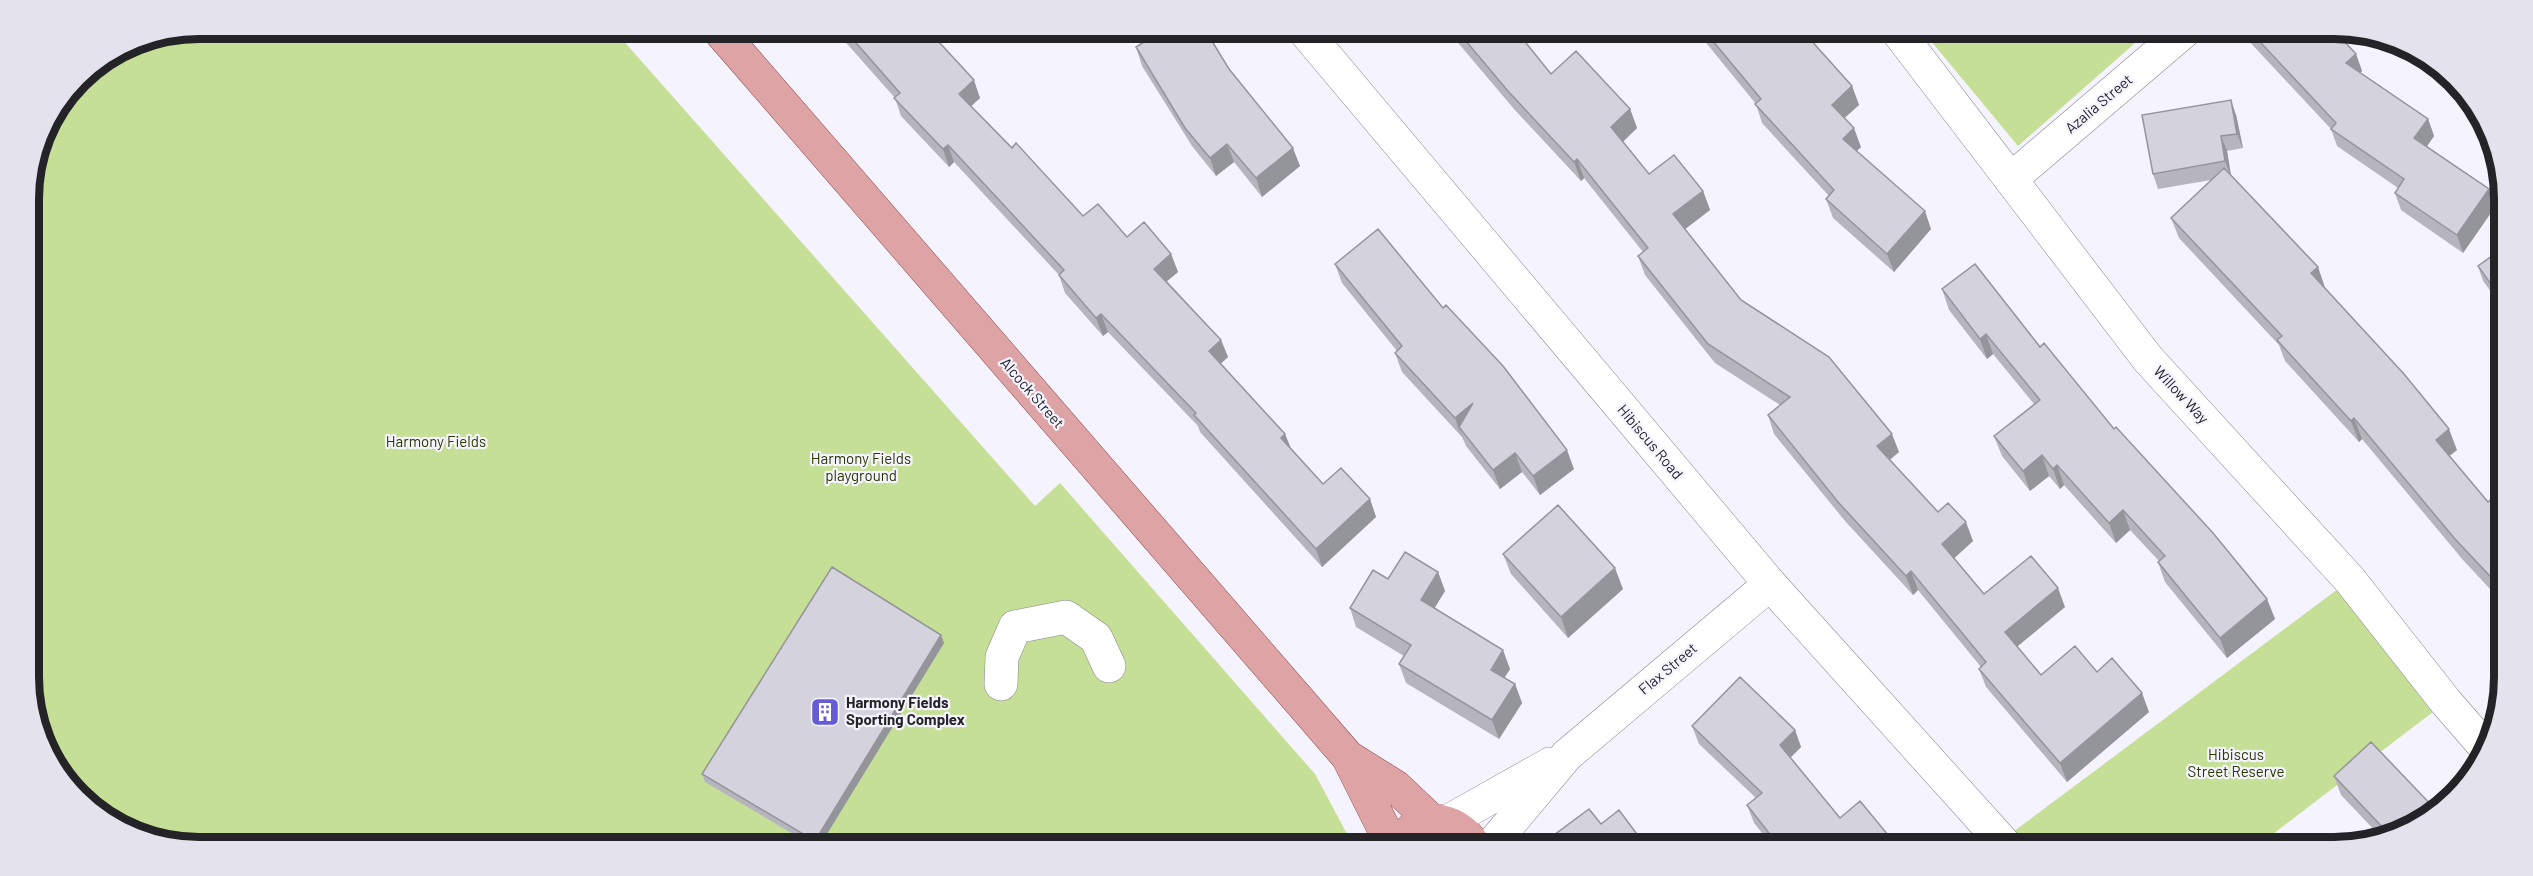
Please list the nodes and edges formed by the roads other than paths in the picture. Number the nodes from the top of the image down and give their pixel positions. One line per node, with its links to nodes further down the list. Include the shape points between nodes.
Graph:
1 (727, 39): 11 (main road, Alcock Street)
2 (1311, 39): 6 (street, Hibiscus Road)
3 (1904, 39): 5 (street, Willow Way)
4 (2175, 39): 5 (street, Azalia Street)
5 (2011, 178): 9 (street, Willow Way, via 2148,359 2350,580)
6 (1770, 584): 10 (street, Flax Street); 17 (street, Hibiscus Road)
7 (1109, 666): 8 (street, via 1096,638 1066,617 1015,627 1002,657)
8 (1000, 684)
9 (2480, 742)
10 (1567, 755): 12 (street, Flax Street); 16 (street, Flax Street)
11 (1348, 756): 12 (main road, Alcock Street); 13 (main road, Alcock Street)
12 (1439, 821): 14 (main road, via 1415,826); 15 (main road, Alcock Street, via 1461,829)
13 (1388, 837)
14 (1403, 837)
15 (1467, 837)
16 (1498, 837)
17 (1998, 837)

